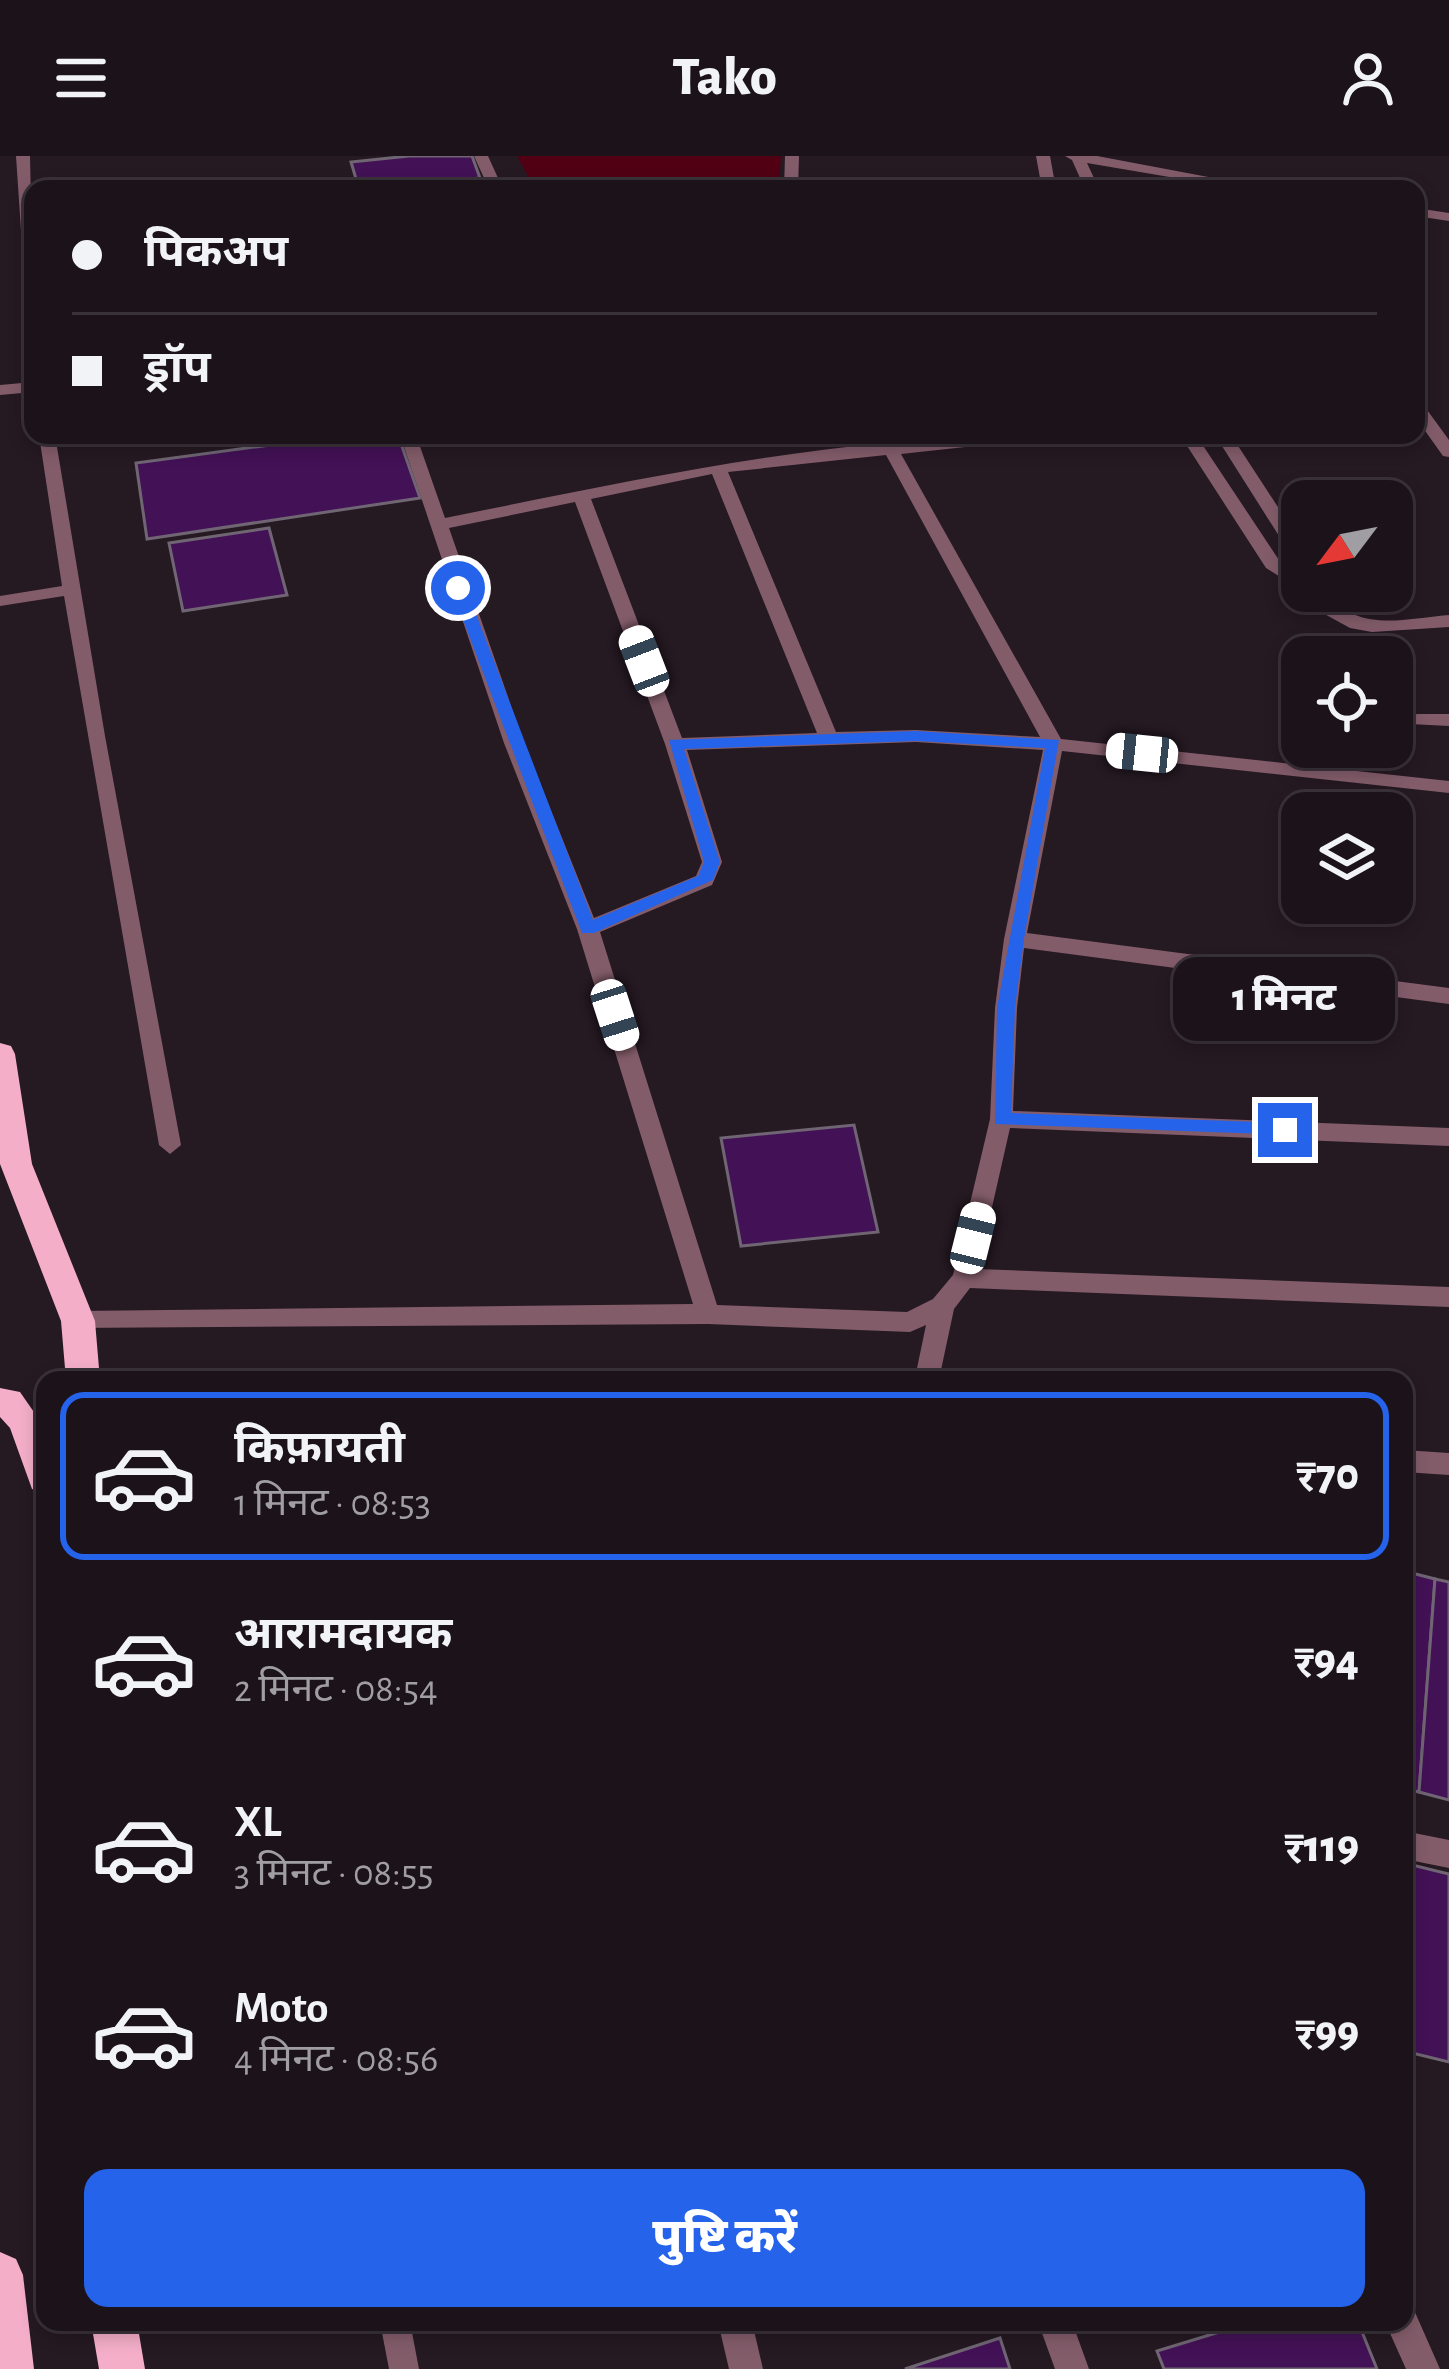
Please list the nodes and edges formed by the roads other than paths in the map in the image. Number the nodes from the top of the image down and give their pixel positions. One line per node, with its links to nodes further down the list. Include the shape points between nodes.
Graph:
1 (1075, 156): 2 (street)
2 (1213, 180)
3 (1425, 419): 10 (street)
4 (48, 444): 16 (street)
5 (410, 444): 13 (street)
6 (941, 444): 9 (street)
7 (1194, 444): 15 (street)
8 (1229, 444): 14 (street)
9 (891, 449): 11 (street); 23 (street)
10 (1449, 452)
11 (718, 468): 12 (street); 22 (street)
12 (580, 494): 13 (street); 24 (street)
13 (438, 525): 26 (street)
14 (1281, 525)
15 (1281, 571)
16 (70, 590): 17 (street); 32 (street)
17 (0, 601)
18 (1327, 612): 19 (street, via 1348,624)
19 (1449, 621)
20 (1449, 720): 21 (street)
21 (1417, 721)
22 (829, 739): 23 (street); 24 (street)
23 (1054, 743): 25 (street); 27 (street)
24 (675, 744): 26 (street, via 712,862 705,880)
25 (1449, 788)
26 (588, 929): 36 (street)
27 (1015, 939): 28 (street); 30 (street)
28 (1449, 996)
29 (0, 1054): 37 (highway, via 16,1164)
30 (1001, 1119): 31 (street); 33 (street)
31 (1449, 1137)
32 (170, 1145)
33 (964, 1278): 34 (street); 35 (street)
34 (1449, 1297)
35 (942, 1306): 36 (street, via 910,1322); 39 (street)
36 (708, 1314): 37 (street)
37 (78, 1321): 38 (highway)
38 (82, 1371)
39 (928, 1371)
40 (0, 1402): 41 (highway, via 25,1421)
41 (36, 1452)
42 (1413, 1462): 43 (street)
43 (1449, 1464)
44 (1413, 1847): 45 (street)
45 (1449, 1854)
46 (0, 2275): 52 (highway)
47 (116, 2331): 53 (highway)
48 (397, 2331): 54 (lane)
49 (737, 2331): 55 (street)
50 (1058, 2331): 56 (street)
51 (1406, 2331): 57 (street)
52 (11, 2369)
53 (122, 2369)
54 (404, 2369)
55 (746, 2369)
56 (1072, 2369)
57 (1423, 2369)

